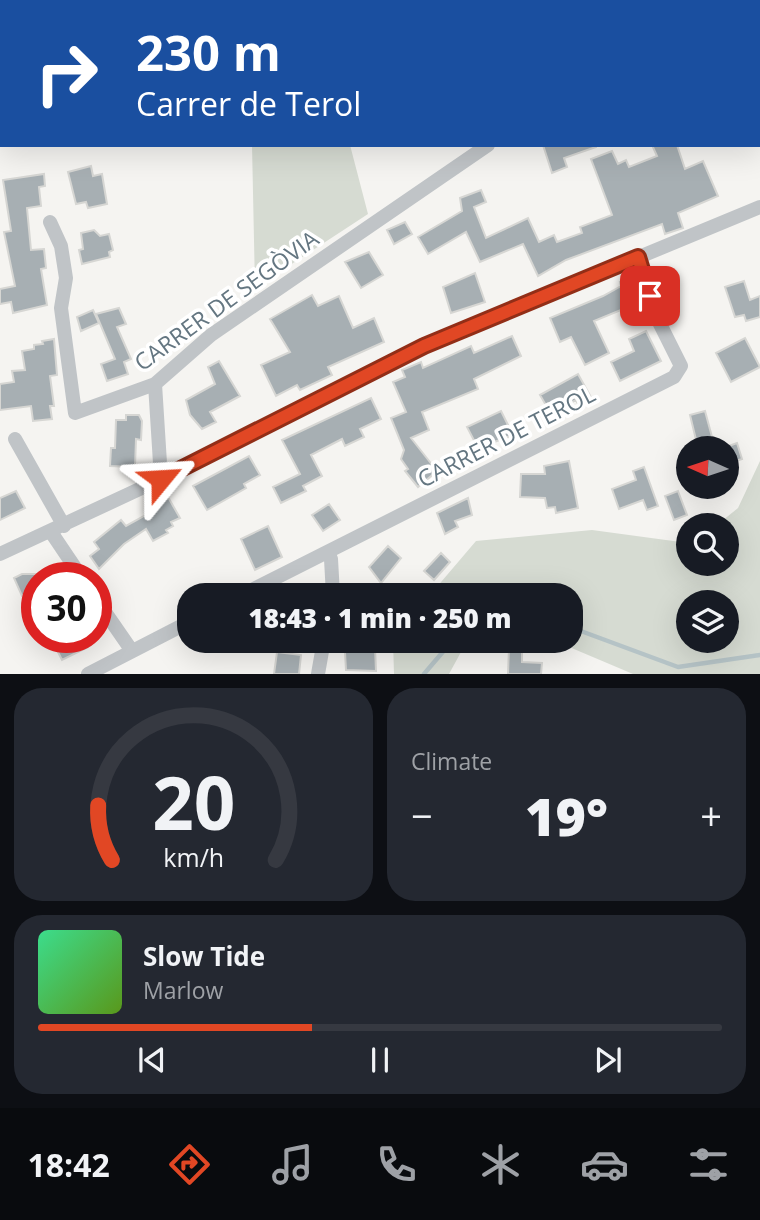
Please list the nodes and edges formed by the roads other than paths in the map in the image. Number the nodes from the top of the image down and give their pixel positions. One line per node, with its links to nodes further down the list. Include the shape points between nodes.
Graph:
1 (485, 147): 5 (street, CARRER DE SEGÒVIA, via 211,335)
2 (760, 207): 4 (street)
3 (50, 222): 5 (street, CARRER DE SEGÒVIA, via 61,246 66,278 61,308 75,413)
4 (638, 257): 7 (street, via 424,346); 9 (street, CARRER DE TEROL, via 656,316 681,366 674,377)
5 (155, 384): 7 (street)
6 (15, 439): 8 (street)
7 (161, 479): 8 (street)
8 (58, 529): 10 (street); 11 (street)
9 (327, 552): 12 (street, CARRER DE TEROL); 13 (street)
10 (0, 554)
11 (74, 562)
12 (266, 583)
13 (332, 583)
14 (112, 622): 16 (street)
15 (177, 628): 16 (street)
16 (132, 651): 18 (street)
17 (322, 653): 19 (street)
18 (88, 674)
19 (318, 674)

